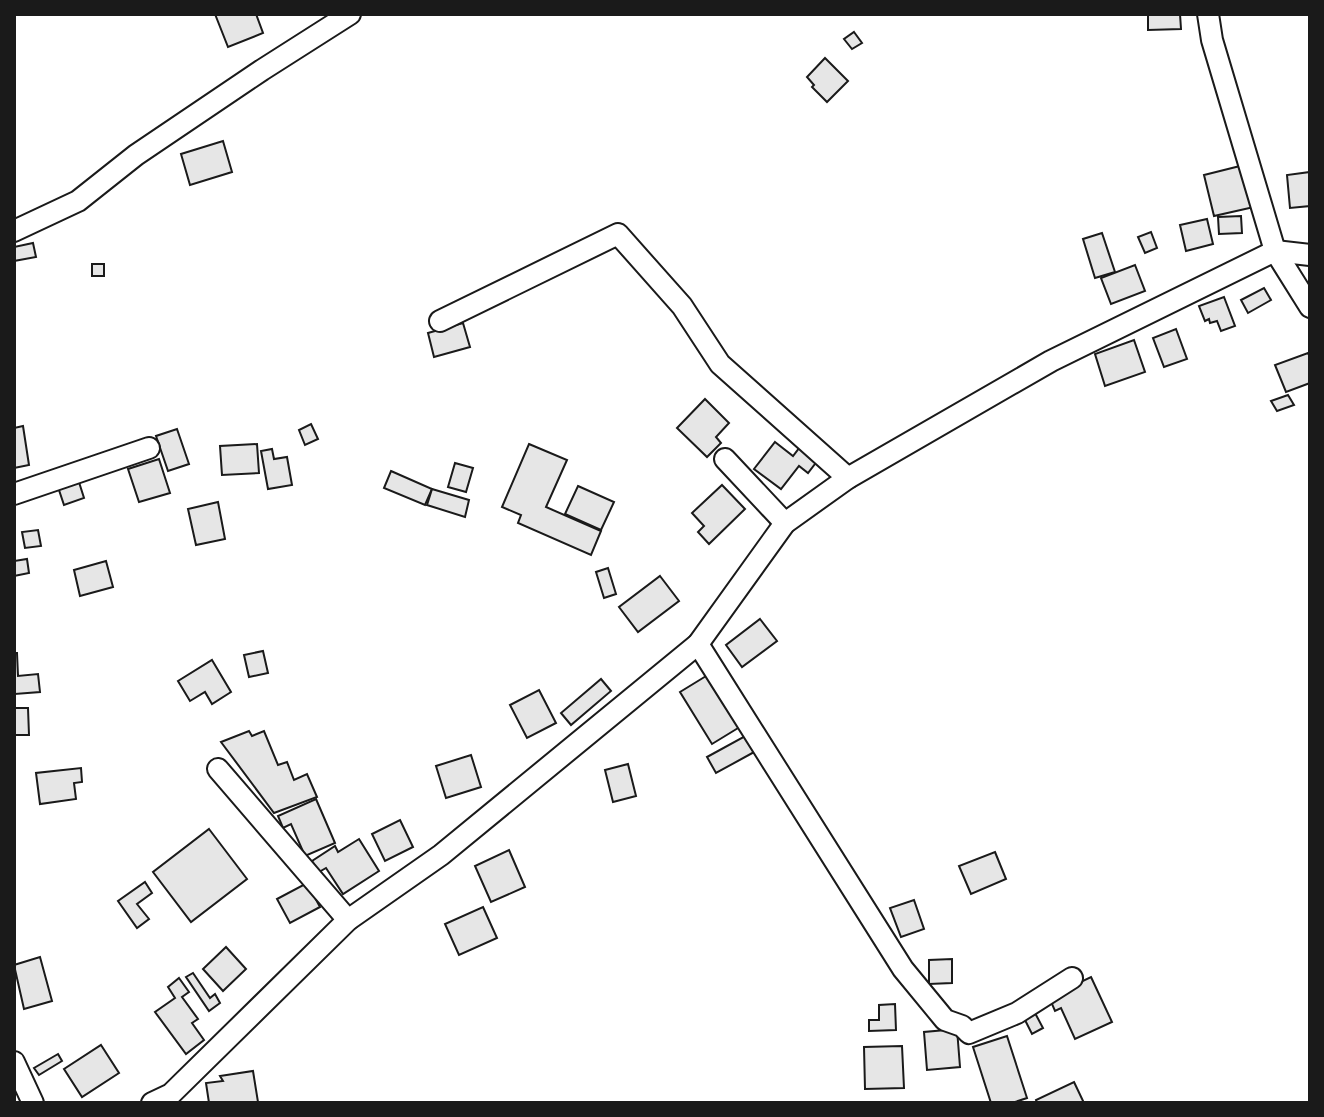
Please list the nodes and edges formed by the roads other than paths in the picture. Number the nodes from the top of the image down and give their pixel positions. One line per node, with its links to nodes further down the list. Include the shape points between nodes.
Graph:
1 (350, 14): 3 (street, via 136,155 78,201)
2 (1208, 14): 4 (street)
3 (14, 231)
4 (1275, 251): 5 (street); 6 (street); 10 (street, via 1051,361)
5 (1310, 255)
6 (1310, 307)
7 (440, 321): 10 (street, via 618,234 682,306 720,364)
8 (149, 448): 11 (street)
9 (725, 459): 12 (street)
10 (848, 478): 12 (street)
11 (14, 494)
12 (785, 523): 13 (street)
13 (698, 644): 15 (street, via 441,855); 16 (street, via 903,969 945,1020 969,1033 1017,1013)
14 (218, 769): 15 (street)
15 (348, 920): 18 (street)
16 (1072, 978)
17 (14, 1062): 19 (street)
18 (167, 1100)
19 (33, 1103)

